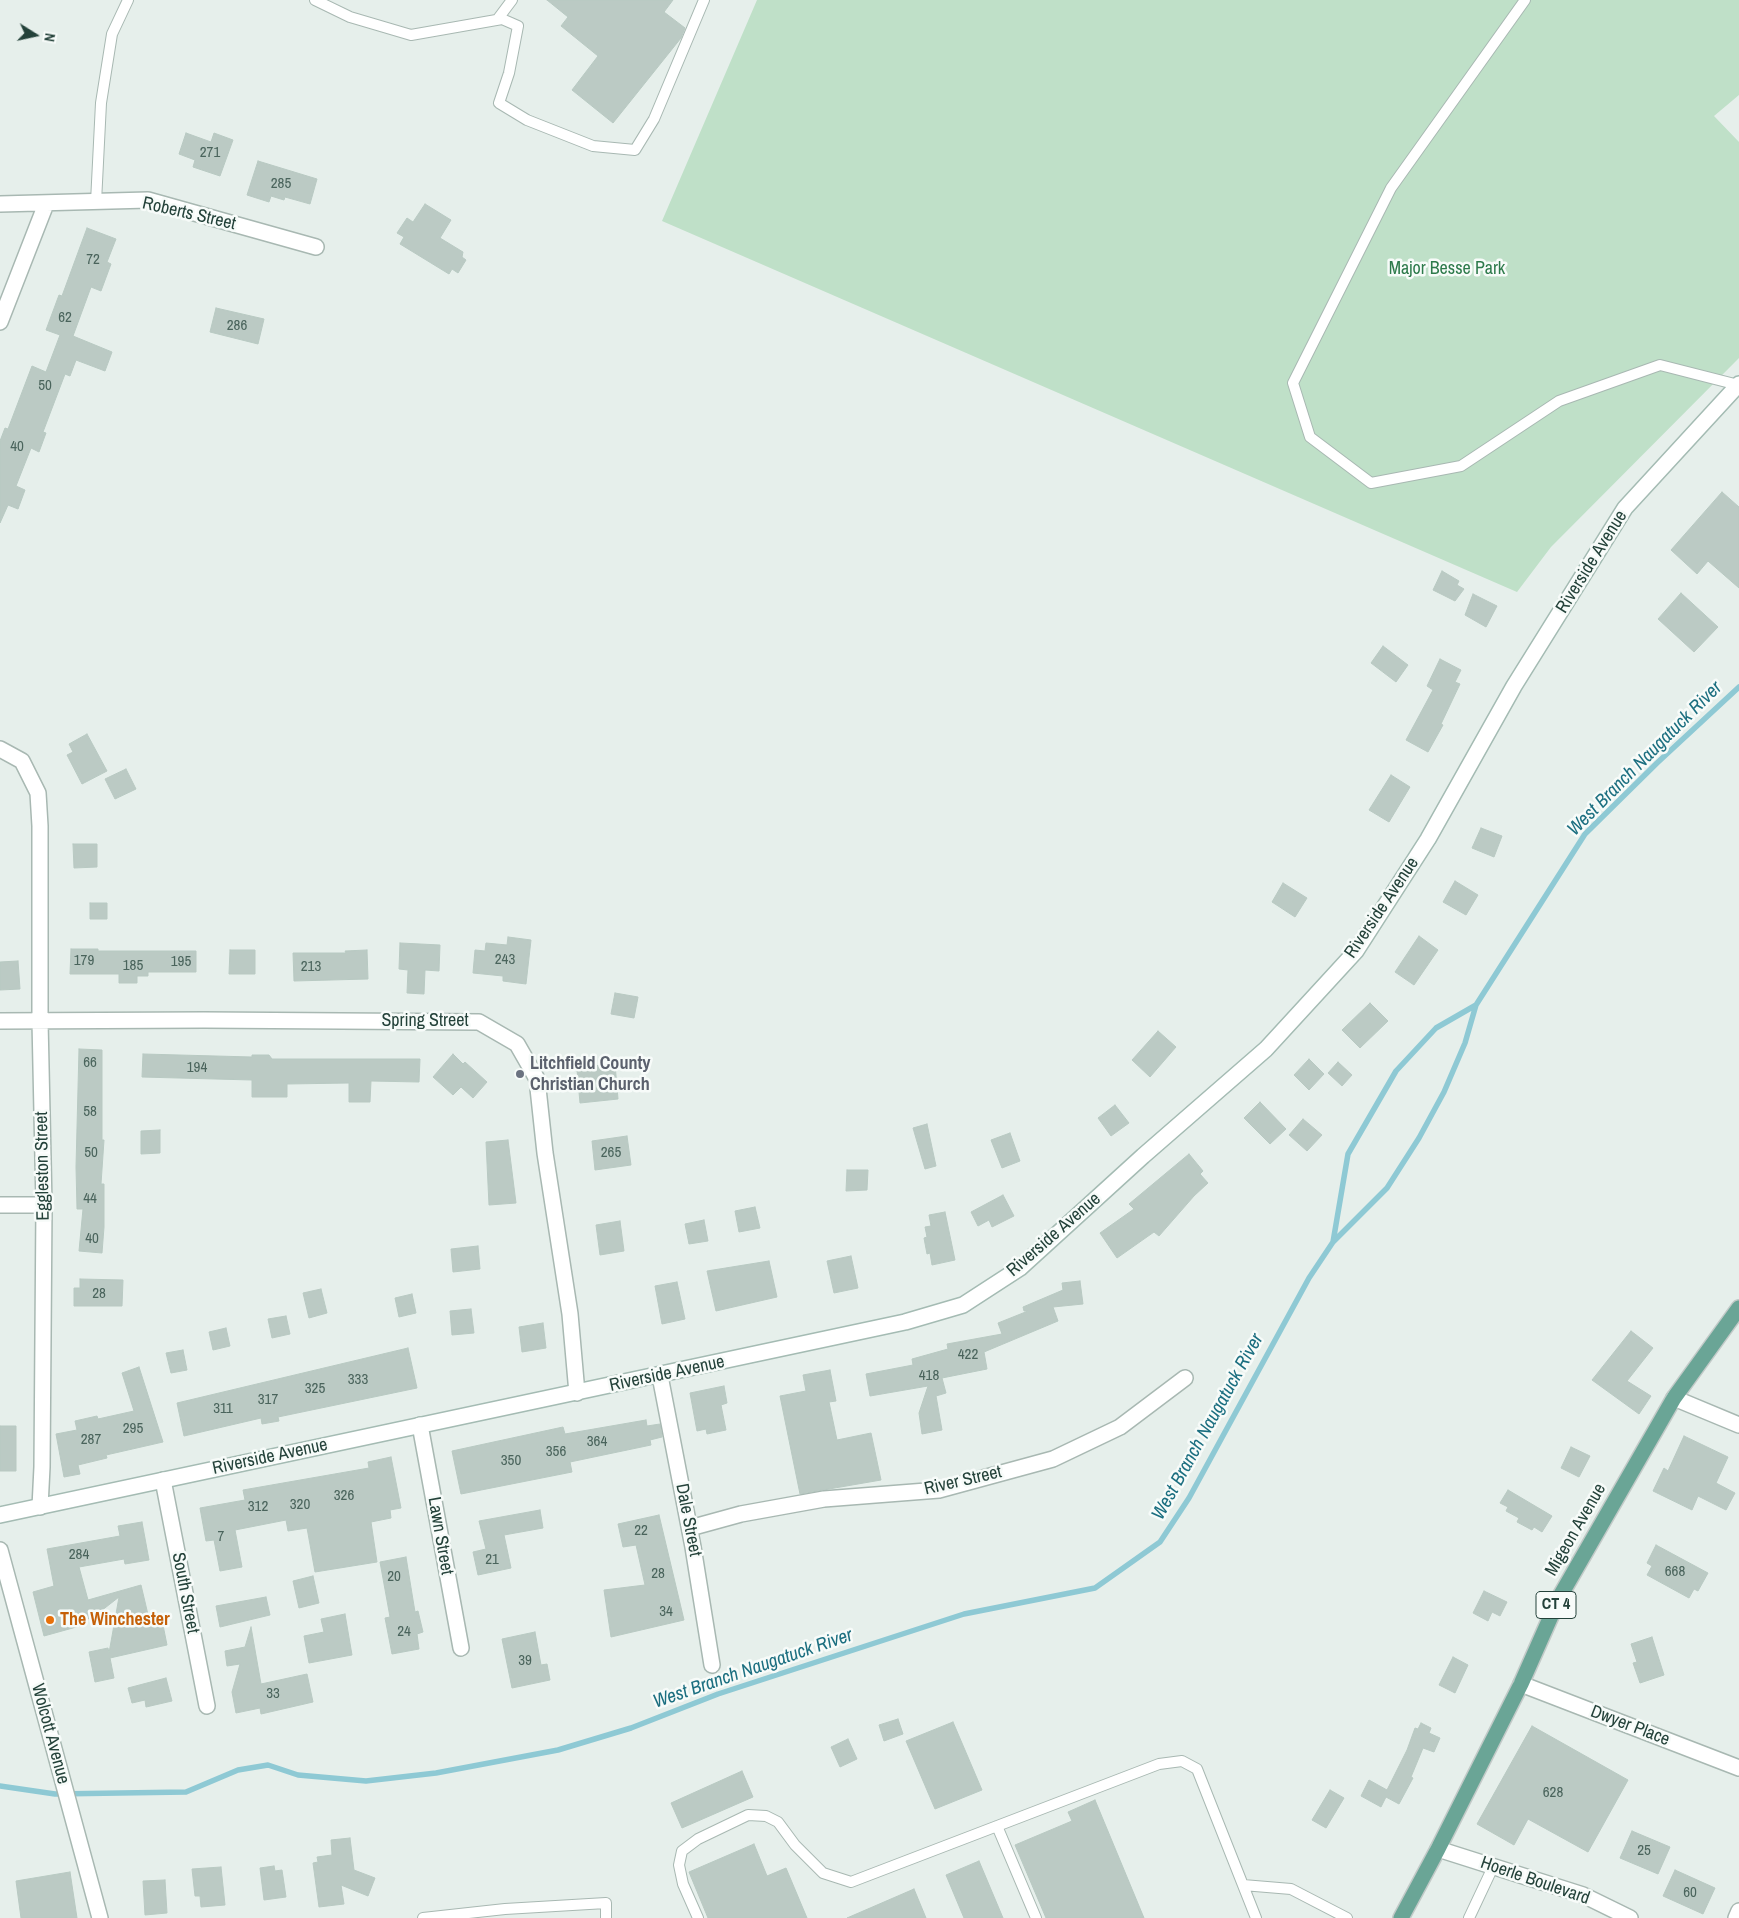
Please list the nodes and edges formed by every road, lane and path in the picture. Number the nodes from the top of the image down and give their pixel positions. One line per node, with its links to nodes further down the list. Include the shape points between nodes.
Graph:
1 (128, 0): 8 (lane, via 112,34 101,103)
2 (315, 0): 7 (lane, via 350,17 411,35)
3 (512, 0): 6 (lane)
4 (704, 0): 7 (lane, via 654,119 635,150 593,146 527,120 499,103 509,73 518,26)
5 (1525, 0): 13 (lane, via 1391,188 1293,383 1310,437 1371,483 1461,466 1559,402 1660,365)
6 (503, 4): 7 (lane)
7 (497, 20)
8 (96, 202): 10 (street, Roberts Street); 11 (street, Roberts Street, via 148,200)
9 (0, 204): 10 (street, Roberts Street)
10 (46, 204): 12 (street)
11 (316, 246)
12 (0, 322)
13 (1739, 384): 20 (street, Riverside Avenue, via 1625,508 1514,686 1428,839 1356,951 1266,1049 1142,1156 1020,1268 963,1305 905,1322)
14 (0, 749): 15 (street, Eggleston Street, via 22,761 38,793)
15 (40, 1020): 16 (street, Spring Street); 17 (street, Eggleston Street); 22 (street, Spring Street, via 479,1022 517,1044 537,1079)
16 (0, 1022)
17 (44, 1204): 18 (street); 27 (street, Eggleston Street)
18 (0, 1206)
19 (1739, 1308): 23 (main road, Migeon Avenue / CT 4)
20 (660, 1376): 22 (street, Riverside Avenue); 29 (street, Dale Street)
21 (1185, 1378): 29 (street, River Street, via 1120,1427 1053,1459 940,1490 824,1500 741,1514)
22 (578, 1393): 24 (street, Riverside Avenue)
23 (1674, 1398): 25 (street); 33 (main road, Migeon Avenue / CT 4, via 1559,1598)
24 (420, 1425): 26 (street, Riverside Avenue); 31 (street, Lawn Street)
25 (1739, 1425)
26 (163, 1480): 27 (street, Riverside Avenue); 34 (street, South Street)
27 (40, 1507): 28 (street, Riverside Avenue)
28 (0, 1516)
29 (690, 1528): 32 (street, Dale Street)
30 (0, 1550): 42 (street, Wolcott Avenue)
31 (461, 1648)
32 (712, 1665)
33 (1521, 1684): 35 (street, Dwyer Place); 37 (main road, Migeon Avenue / CT 4)
34 (207, 1706)
35 (1739, 1768)
36 (997, 1826): 39 (lane, via 1159,1764 1182,1761 1197,1769); 45 (lane, via 851,1882 823,1873 778,1822 766,1816 748,1815 698,1839 682,1851 679,1865 683,1884); 46 (lane)
37 (1438, 1849): 38 (street, Hoerle Boulevard); 49 (main road, Migeon Avenue / CT 4)
38 (1493, 1867): 50 (lane); 51 (street, Hoerle Boulevard, via 1582,1895)
39 (1243, 1885): 47 (lane); 48 (lane, via 1291,1889)
40 (1739, 1911): 52 (street)
41 (505, 1913): 43 (lane); 44 (lane, via 606,1903)
42 (100, 1918)
43 (423, 1918)
44 (606, 1918)
45 (698, 1918)
46 (1036, 1918)
47 (1256, 1918)
48 (1347, 1918)
49 (1401, 1918)
50 (1469, 1918)
51 (1630, 1918)
52 (1736, 1918)

